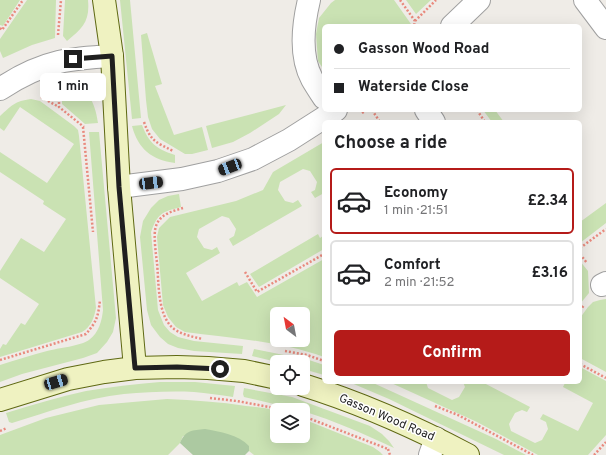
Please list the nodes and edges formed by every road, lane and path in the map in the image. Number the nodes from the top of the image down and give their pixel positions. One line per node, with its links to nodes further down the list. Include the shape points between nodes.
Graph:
1 (23, 0): 11 (path, via 2,30)
2 (104, 0): 13 (street)
3 (309, 0): 15 (street, via 304,23 305,61)
4 (400, 0): 8 (path)
5 (436, 0): 8 (path)
6 (479, 0): 10 (street)
7 (585, 0): 12 (street)
8 (415, 21): 9 (path)
9 (414, 24)
10 (454, 24)
11 (0, 28)
12 (606, 28)
13 (112, 56): 14 (street, via 59,62 32,72); 20 (street)
14 (0, 89)
15 (322, 93)
16 (325, 112): 19 (street, via 289,140 253,159 218,172)
17 (144, 121): 19 (path, via 154,141 179,155)
18 (83, 127): 22 (path)
19 (182, 179): 20 (street); 27 (path, via 186,208 171,211 162,217 156,226 161,306 165,318 174,329 184,335)
20 (119, 187): 32 (street)
21 (606, 229): 23 (path)
22 (94, 237)
23 (582, 247)
24 (322, 255): 25 (path, via 257,292)
25 (245, 272)
26 (100, 300): 29 (path, via 99,314 86,334)
27 (210, 339)
28 (284, 350): 30 (path)
29 (0, 360)
30 (322, 360)
31 (582, 365): 34 (path)
32 (135, 368): 33 (street, via 208,368); 37 (street, via 68,379)
33 (270, 377)
34 (606, 378)
35 (310, 387): 43 (street, Gasson Wood Road, via 375,410)
36 (209, 398): 38 (path)
37 (0, 400)
38 (270, 407)
39 (310, 419): 44 (path)
40 (12, 426): 41 (path)
41 (0, 431)
42 (606, 442): 48 (path)
43 (433, 446): 47 (street, Gasson Wood Road)
44 (388, 449): 45 (path); 46 (path)
45 (393, 451)
46 (390, 455)
47 (468, 455)
48 (594, 455)

